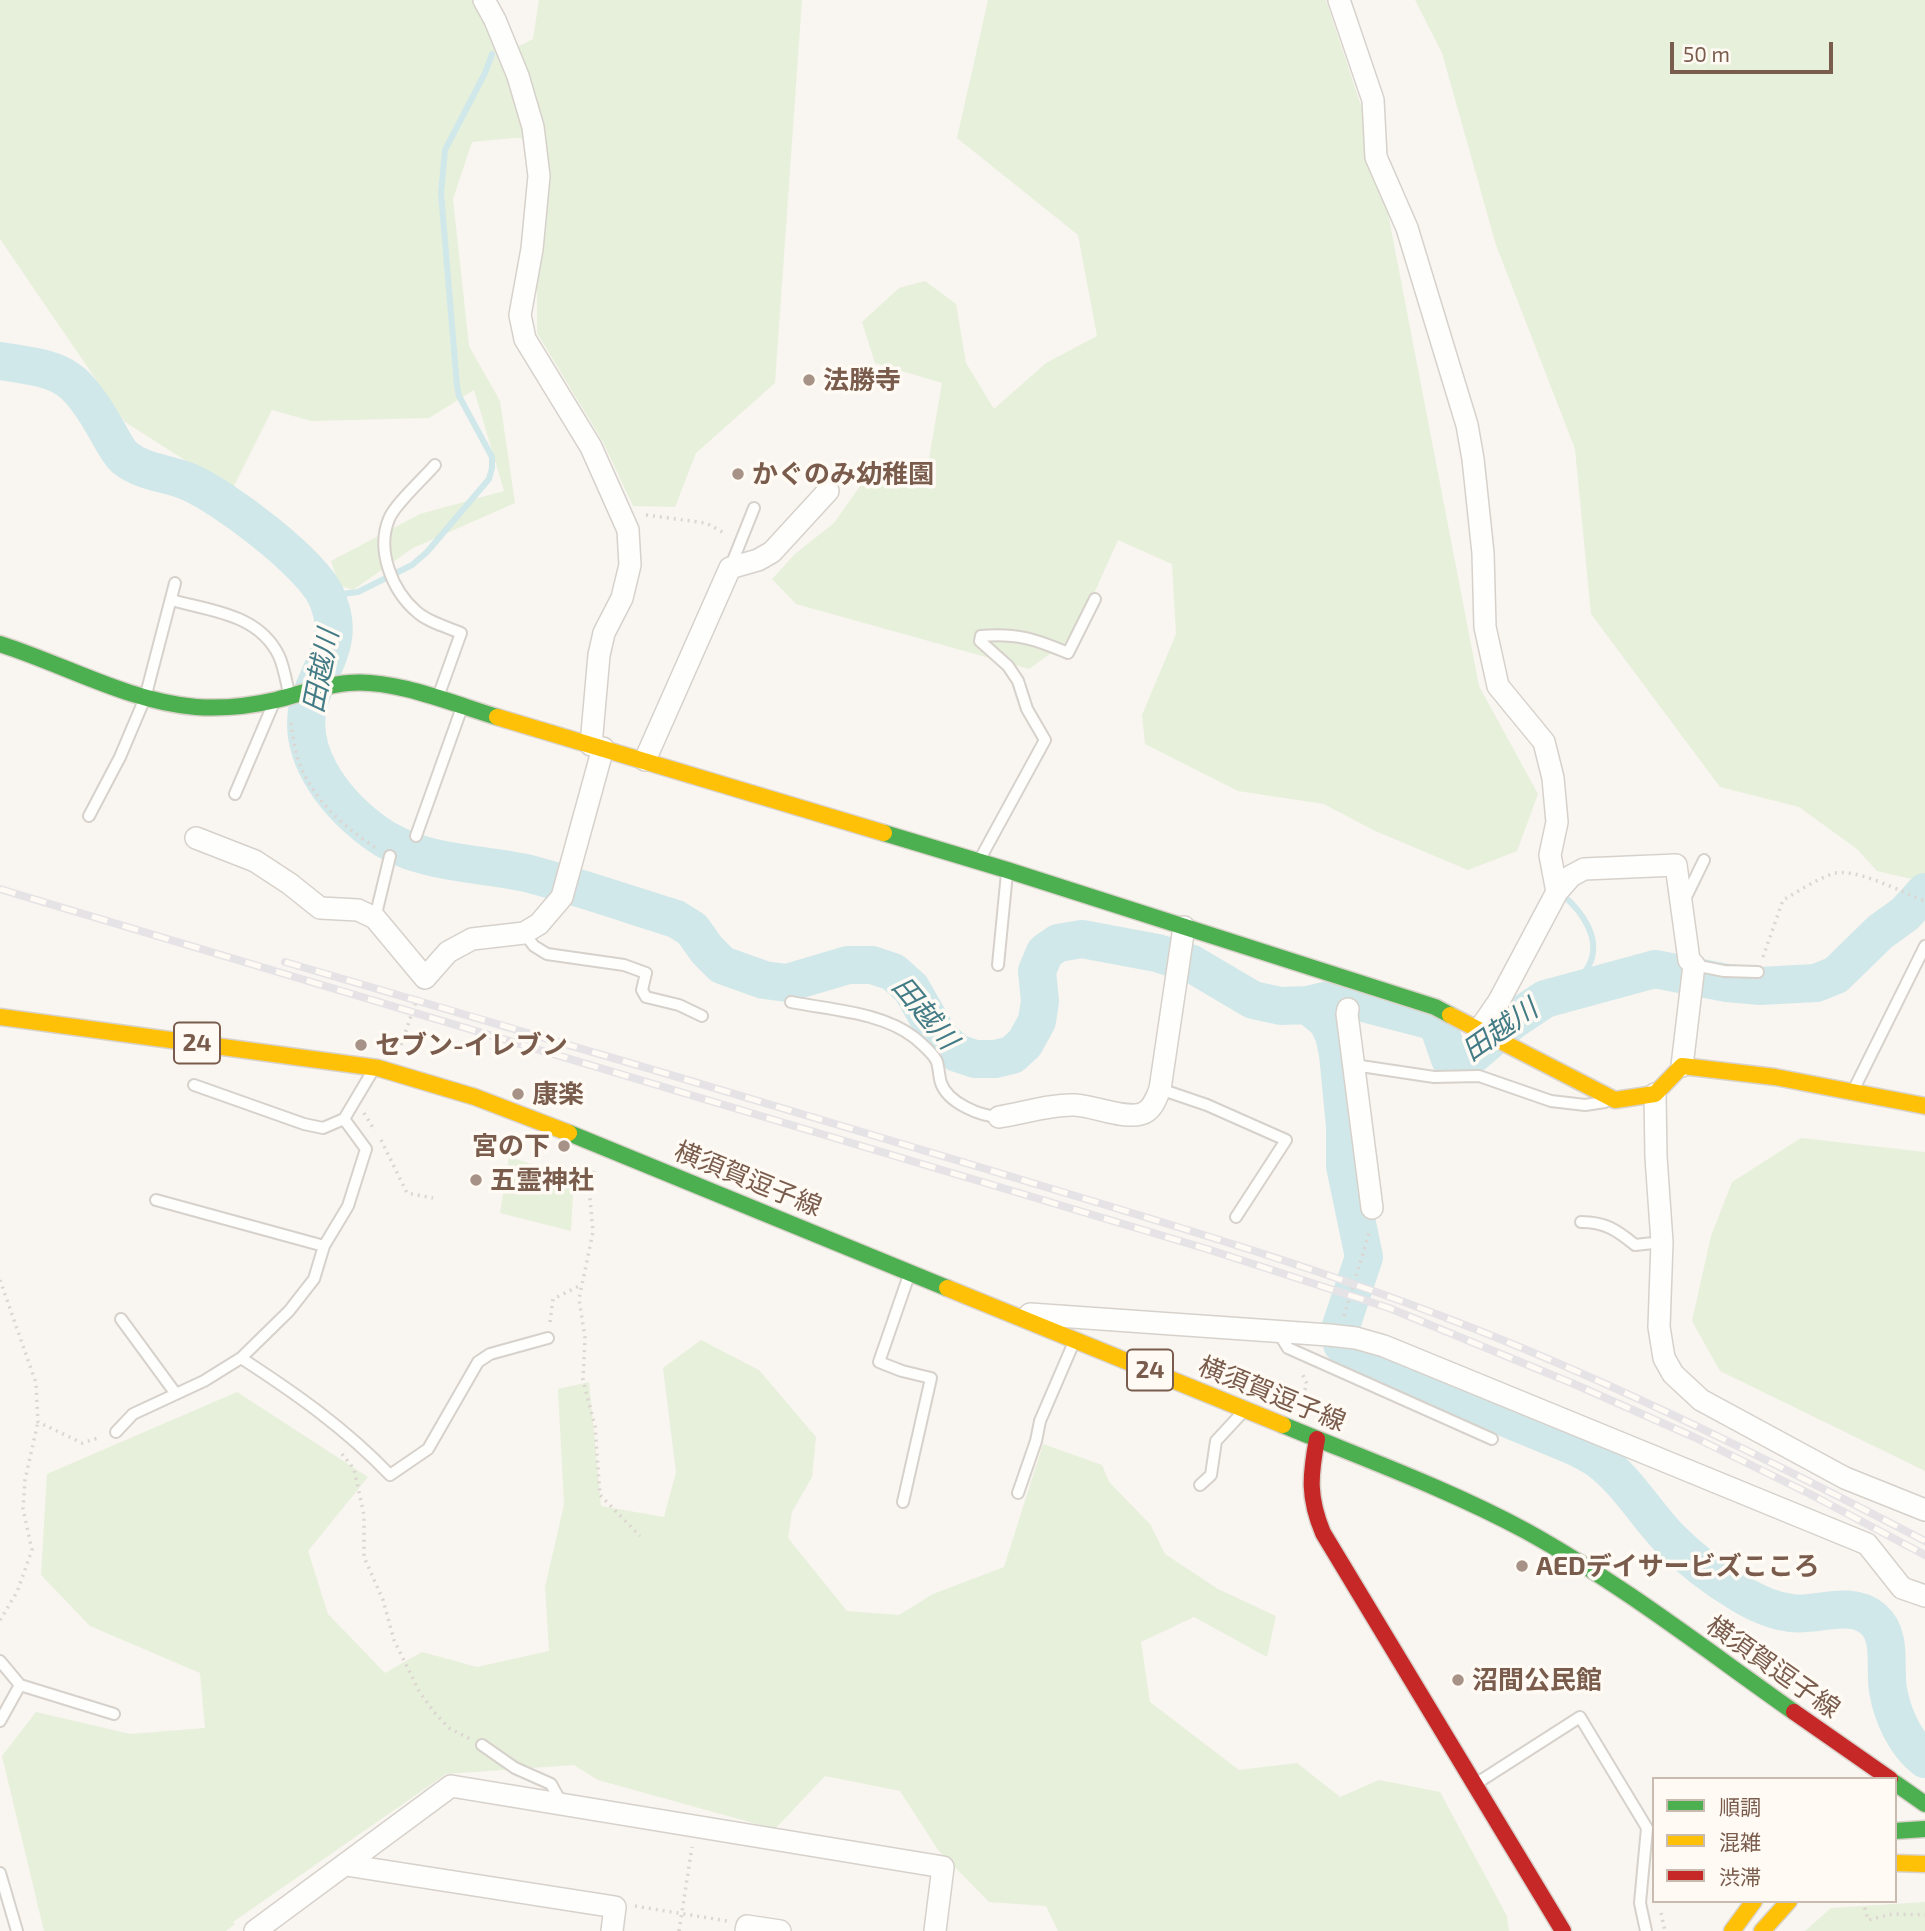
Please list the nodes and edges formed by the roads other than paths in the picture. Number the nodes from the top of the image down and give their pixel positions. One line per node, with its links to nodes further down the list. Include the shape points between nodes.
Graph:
1 (484, 0): 15 (street, via 519,76 533,127 539,176 520,315 525,339 591,447 628,530 630,565 599,655)
2 (1339, 0): 25 (street, via 1373,100 1376,157 1407,228 1467,425 1483,553 1485,627 1498,686 1544,742 1557,822 1550,855)
3 (435, 465): 13 (lane, via 389,517 383,551 393,579 418,613 461,634)
4 (828, 491): 6 (street, via 772,552)
5 (754, 509): 6 (lane)
6 (730, 568): 16 (street)
7 (175, 583): 9 (lane)
8 (1094, 599): 23 (lane, via 1068,653 1033,638 981,636 980,641 1009,666 1045,740)
9 (171, 600): 11 (lane, via 240,618 258,628 279,656); 12 (lane)
10 (0, 644): 12 (street)
11 (287, 696): 12 (street, via 225,708); 13 (street, via 357,682); 17 (lane)
12 (145, 698): 18 (lane)
13 (437, 699): 14 (street)
14 (462, 707): 15 (street); 19 (lane)
15 (597, 746): 16 (street); 28 (street, via 562,897 540,924)
16 (645, 760): 23 (street)
17 (235, 794)
18 (89, 816)
19 (416, 836)
20 (195, 838): 27 (street, via 255,861 320,908 358,911)
21 (390, 856): 27 (lane)
22 (1704, 860): 26 (lane)
23 (979, 861): 24 (street)
24 (1007, 870): 29 (street); 31 (lane)
25 (1557, 892): 26 (street, via 1584,869 1676,865); 38 (street)
26 (1681, 909): 33 (street)
27 (375, 918): 28 (street, via 425,978 448,952 472,939)
28 (524, 933): 36 (lane, via 547,954 624,965 646,974 642,990 646,997)
29 (1183, 935): 38 (street, via 1435,1007); 43 (street)
30 (1925, 946): 44 (lane)
31 (998, 965)
32 (1758, 972): 33 (lane)
33 (1693, 973): 40 (street)
34 (791, 1002): 48 (lane, via 894,1026 915,1038 937,1060 942,1086 962,1105 984,1116)
35 (1348, 1009): 39 (street)
36 (702, 1016)
37 (1, 1020): 41 (street, 24)
38 (1481, 1031): 46 (street)
39 (1354, 1065): 46 (lane, via 1434,1077 1479,1076 1551,1101 1585,1105); 51 (street)
40 (1682, 1066): 44 (street); 45 (street)
41 (375, 1067): 49 (lane); 56 (street, 横須賀逗子線 / 24, via 479,1097)
42 (194, 1085): 49 (lane, via 323,1128)
43 (1160, 1089): 48 (street, via 1152,1108 1140,1114 1065,1105); 52 (lane, via 1286,1140)
44 (1853, 1092): 47 (street)
45 (1655, 1094): 46 (street); 54 (street)
46 (1615, 1100)
47 (1925, 1106)
48 (999, 1117)
49 (344, 1119): 55 (lane, via 366,1149 348,1206)
50 (156, 1200): 55 (lane)
51 (1372, 1216)
52 (1236, 1217)
53 (1581, 1222): 54 (lane, via 1614,1227 1635,1245)
54 (1662, 1242): 71 (street, via 1659,1327 1664,1358 1673,1374 1701,1400 1833,1472)
55 (324, 1246): 62 (lane, via 314,1279)
56 (910, 1272): 57 (street, 横須賀逗子線 / 24); 70 (lane, via 879,1362 931,1377)
57 (1010, 1313): 60 (street, 横須賀逗子線 / 24); 61 (street)
58 (121, 1319): 63 (lane)
59 (548, 1338): 62 (lane, via 490,1354 478,1362 428,1449 390,1475 322,1412)
60 (1075, 1340): 64 (street, 横須賀逗子線 / 24); 69 (lane, via 1040,1422)
61 (1283, 1340): 67 (lane); 72 (street, via 1342,1333 1384,1346 1867,1544 1902,1588)
62 (241, 1358): 63 (lane)
63 (176, 1394): 65 (lane, via 132,1414)
64 (1245, 1410): 66 (street, 横須賀逗子線 / 24); 68 (lane, via 1216,1441 1211,1475)
65 (116, 1432)
66 (1317, 1439): 78 (street, 横須賀逗子線 / 24, via 1456,1496 1525,1531); 81 (street, via 1308,1482 1311,1508)
67 (1492, 1439)
68 (1200, 1485)
69 (1018, 1493)
70 (903, 1502)
71 (1925, 1510)
72 (1925, 1596)
73 (0, 1661): 74 (lane)
74 (20, 1685): 75 (lane); 76 (lane)
75 (114, 1714)
76 (0, 1721)
77 (482, 1745): 83 (lane, via 515,1768 551,1784)
78 (1861, 1758): 79 (street); 80 (street, 横須賀逗子線 / 24)
79 (1867, 1777)
80 (1887, 1777)
81 (1474, 1784): 99 (street); 100 (lane, via 1580,1717 1647,1828 1640,1903)
82 (1897, 1784): 84 (street, 横須賀逗子線 / 24)
83 (562, 1804): 89 (street, via 451,1786); 98 (street, via 943,1867)
84 (1925, 1804)
85 (1925, 1829): 86 (street)
86 (1897, 1831)
87 (1897, 1863): 88 (street)
88 (1925, 1864)
89 (346, 1865): 95 (street); 96 (street, via 615,1907)
90 (0, 1872): 94 (lane)
91 (1753, 1903): 101 (street)
92 (1787, 1903): 102 (street)
93 (746, 1928): 97 (street)
94 (17, 1931)
95 (255, 1931)
96 (612, 1931)
97 (780, 1931)
98 (935, 1931)
99 (1563, 1931)
100 (1646, 1931)
101 (1732, 1931)
102 (1762, 1931)

